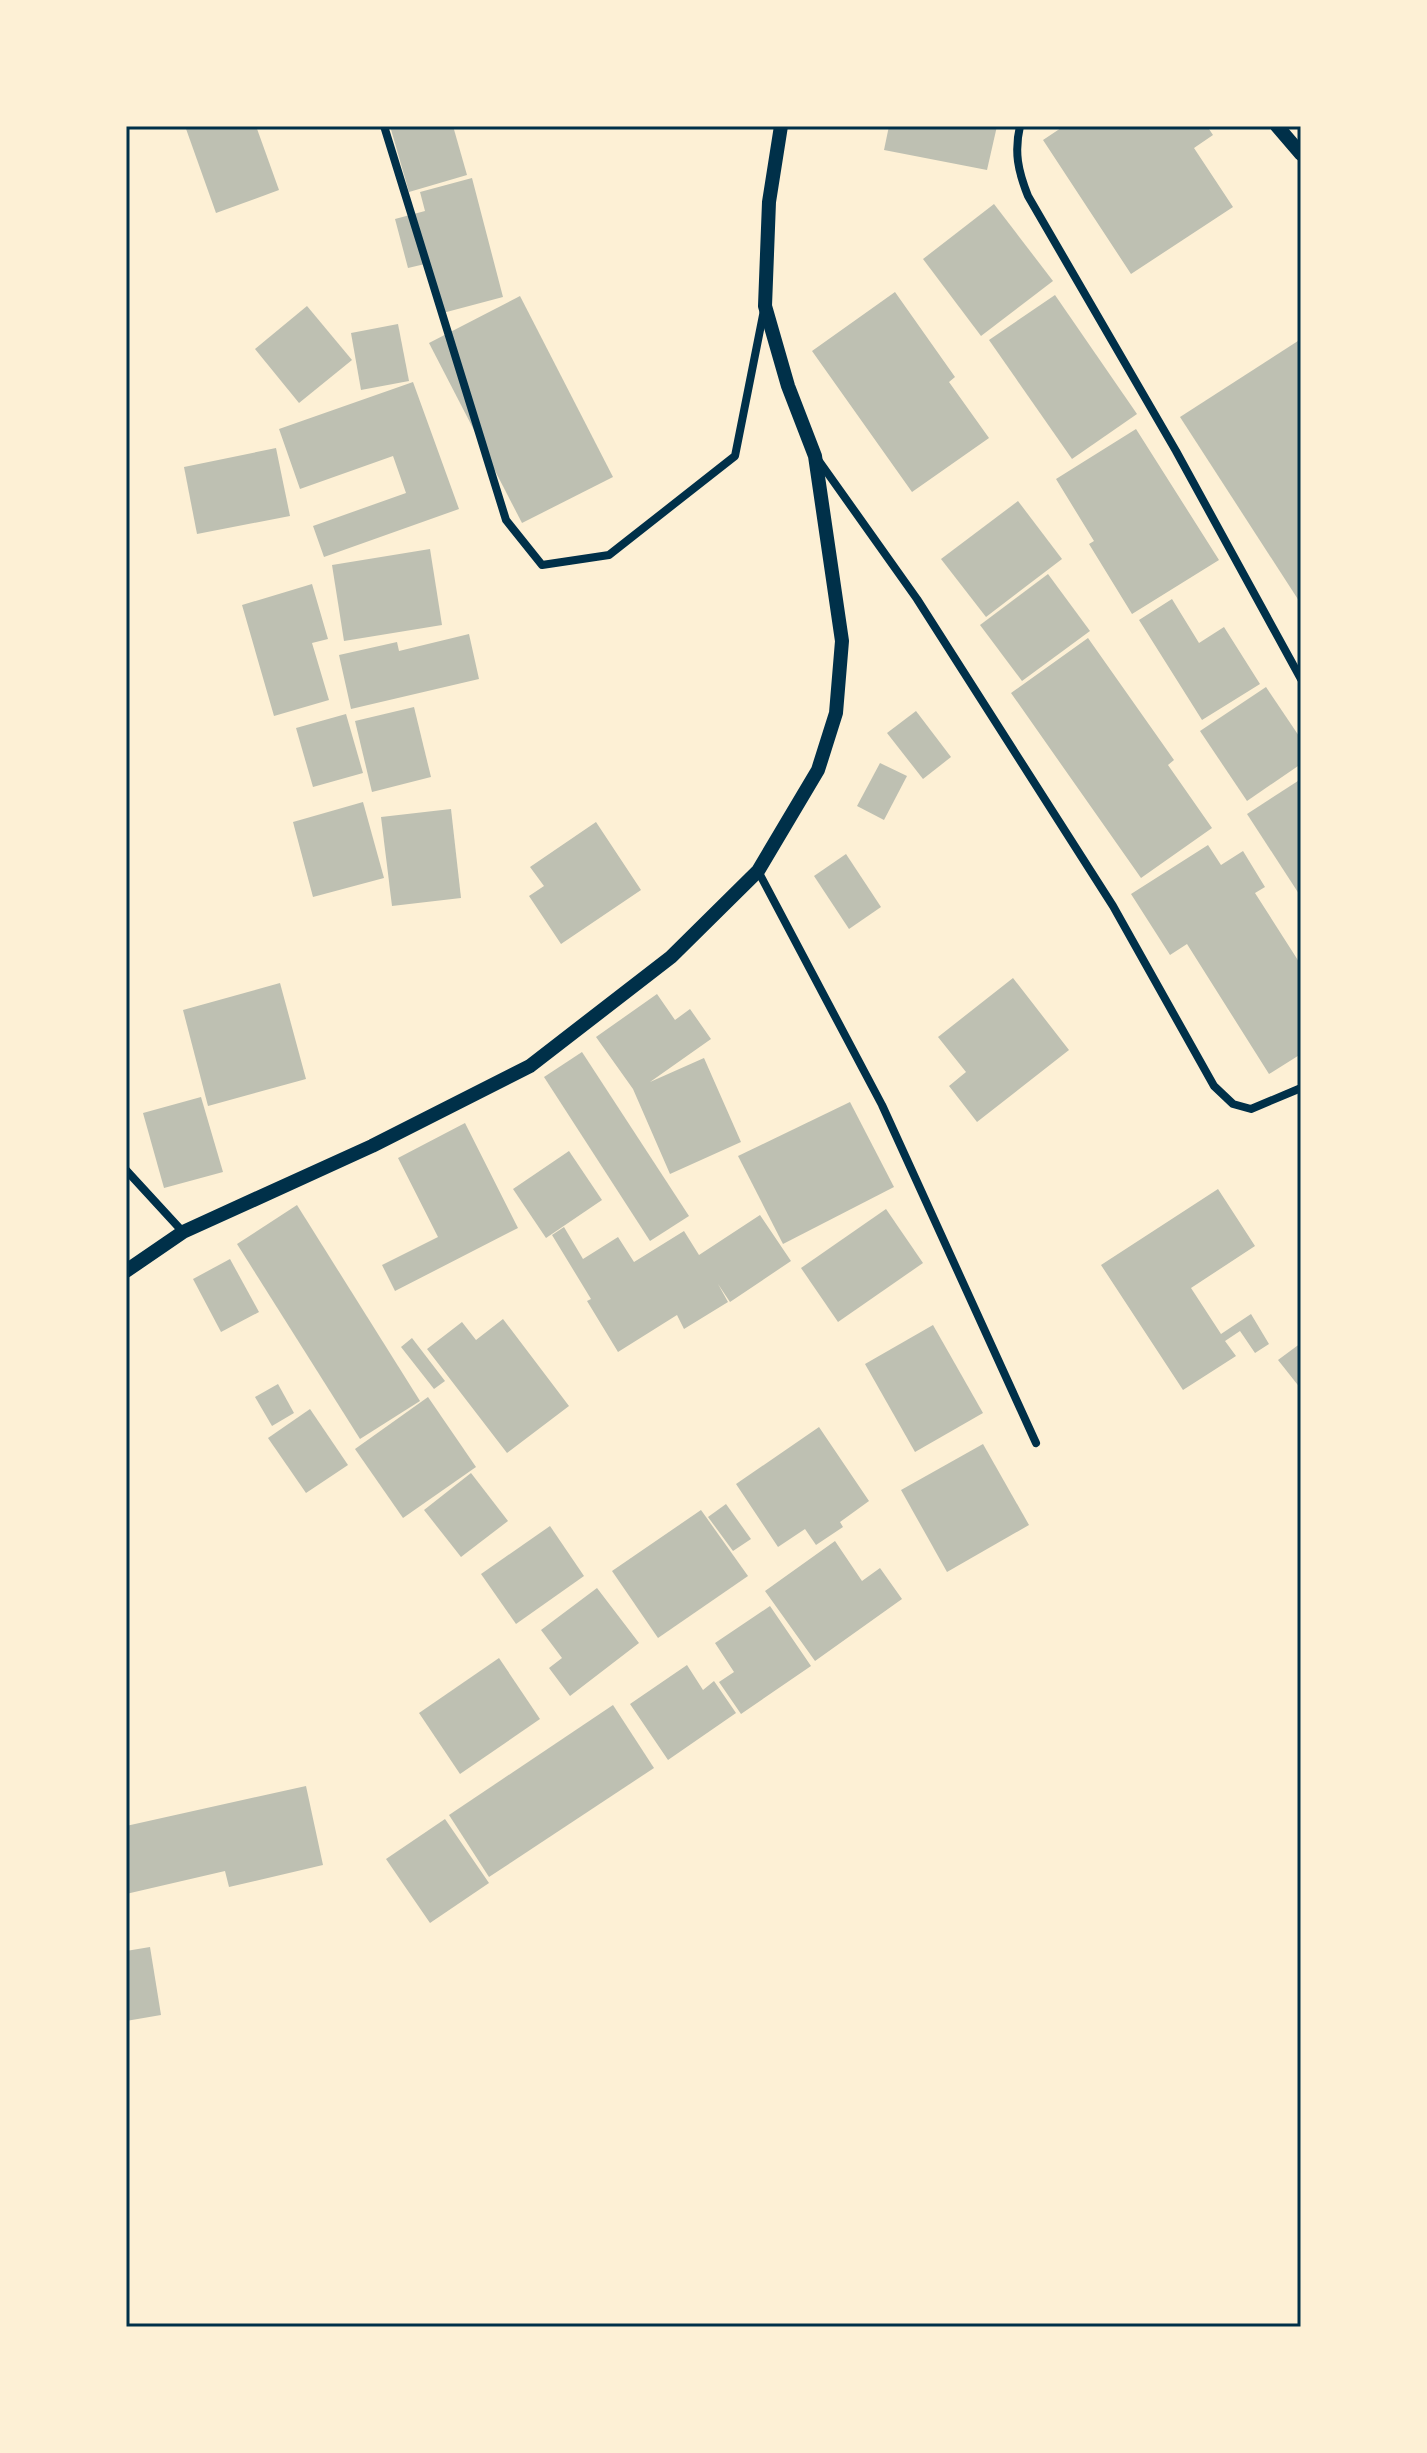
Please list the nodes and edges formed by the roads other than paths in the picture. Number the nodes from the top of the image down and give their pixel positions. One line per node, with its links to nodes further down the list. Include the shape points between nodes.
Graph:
1 (384, 126): 6 (street, via 506,520 542,565 609,555 735,456)
2 (781, 126): 6 (street, via 769,202)
3 (1020, 126): 8 (street, via 1018,169 1028,196)
4 (1277, 126): 5 (street)
5 (1301, 154)
6 (765, 306): 7 (street)
7 (815, 456): 9 (street, via 842,641 836,713 818,770); 10 (street, via 917,599 1113,906 1214,1086 1233,1104 1251,1109)
8 (1301, 679)
9 (758, 871): 12 (street, via 671,957 530,1066); 14 (street, via 882,1105)
10 (1301, 1088)
11 (126, 1170): 12 (street)
12 (183, 1232): 13 (street)
13 (126, 1271)
14 (1036, 1443)

